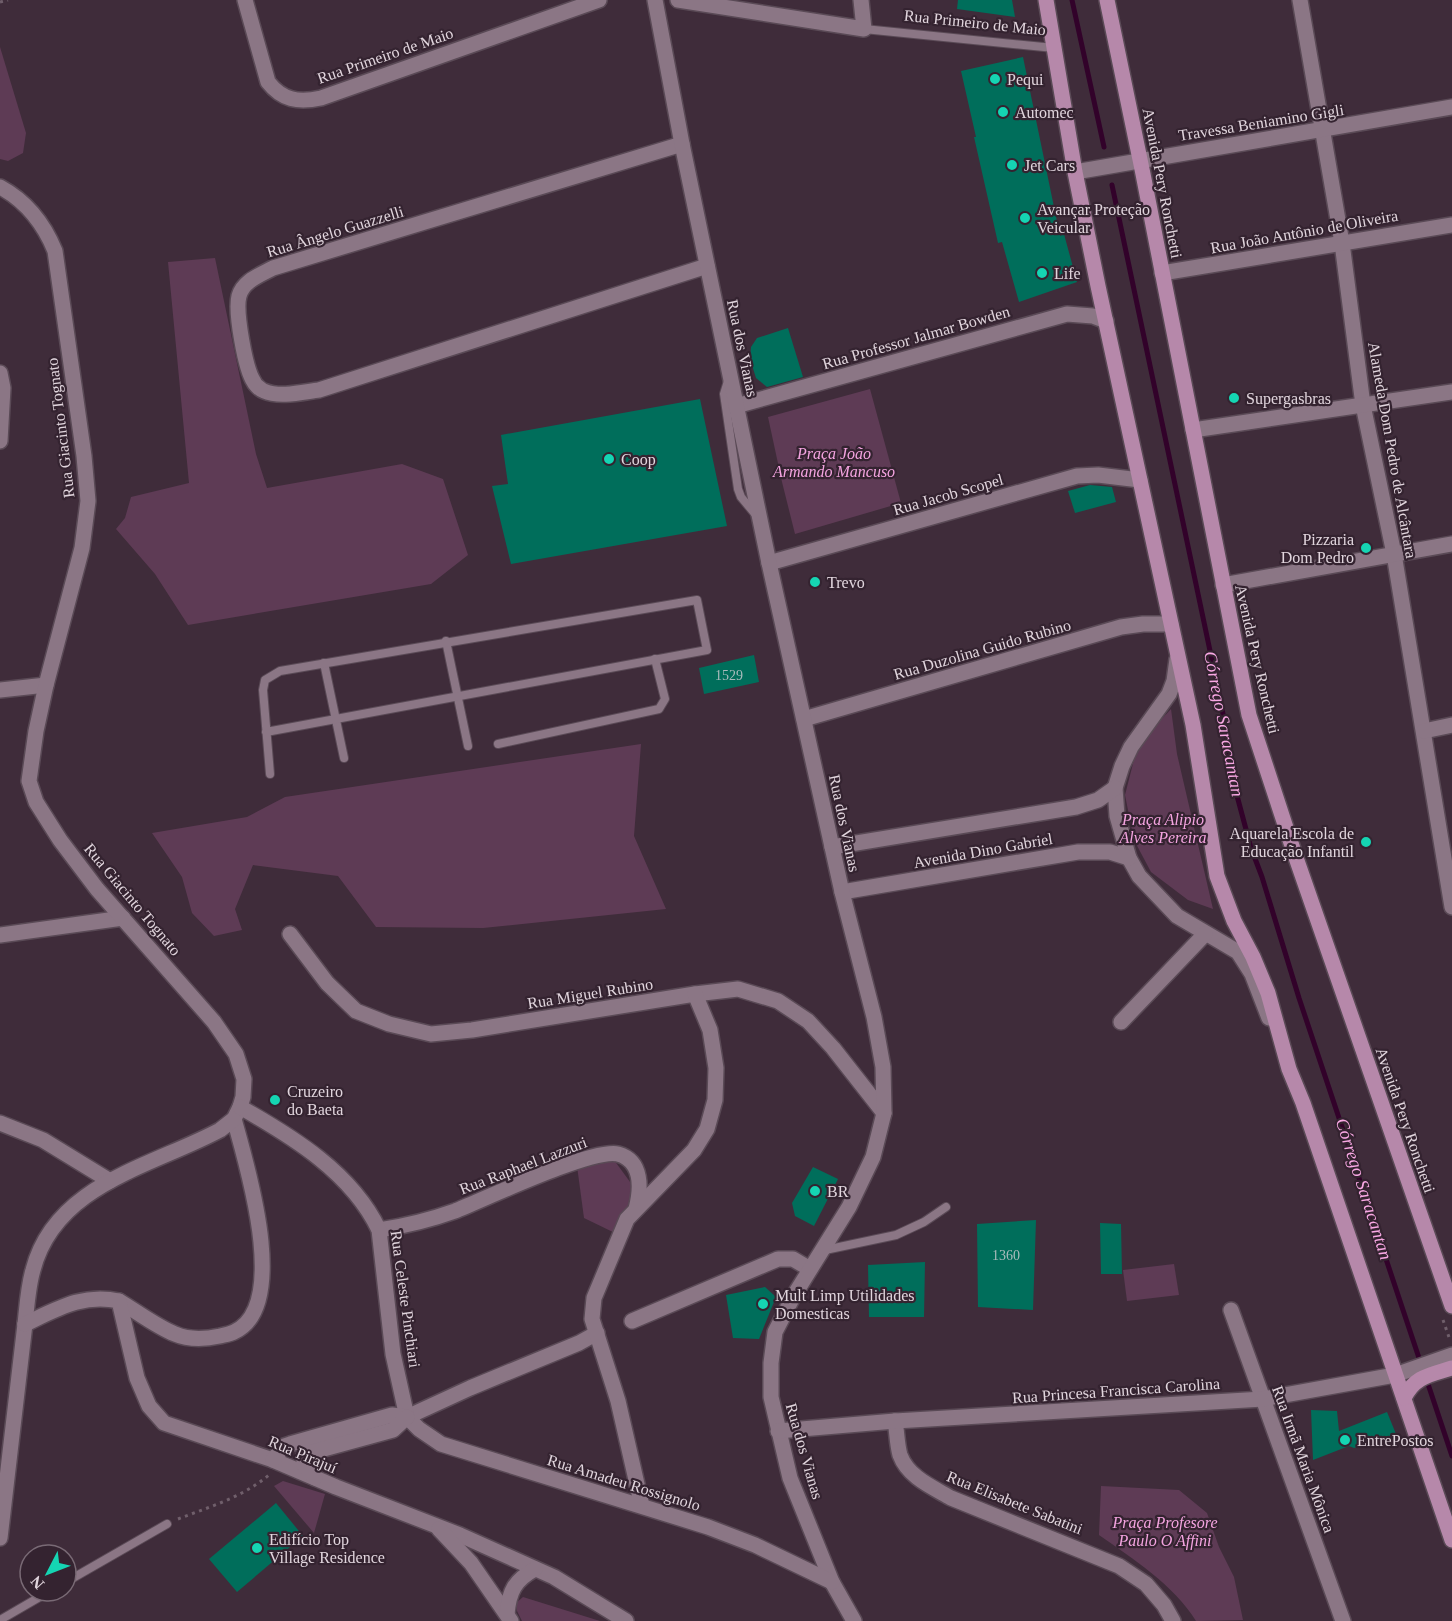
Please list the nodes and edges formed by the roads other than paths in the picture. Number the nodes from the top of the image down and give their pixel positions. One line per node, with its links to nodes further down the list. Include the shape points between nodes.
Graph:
1 (245, 0): 2 (street, Rua Primeiro de Maio, via 267,82 288,99 306,101)
2 (599, 0)
3 (655, 0): 13 (street, Rua dos Vianas)
4 (678, 0): 9 (street, Rua Primeiro de Maio)
5 (861, 0): 9 (street)
6 (1046, 0): 10 (main road)
7 (1107, 0): 14 (main road, Avenida Pery Ronchetti)
8 (1300, 0): 12 (street, Alameda Dom Pedro de Alcântara)
9 (864, 29): 10 (lane, Rua Primeiro de Maio)
10 (1056, 48): 15 (main road)
11 (1452, 107): 12 (street, Travessa Beniamino Gigli)
12 (1322, 130): 14 (street, Travessa Beniamino Gigli); 18 (street, Alameda Dom Pedro de Alcântara)
13 (682, 144): 19 (street, Rua dos Vianas); 19 (street, Rua Ângelo Guazzelli, via 273,268 246,284 239,296 248,367 254,382 264,391 282,394 319,390)
14 (1140, 160): 15 (street, Travessa Beniamino Gigli); 20 (main road, Avenida Pery Ronchetti)
15 (1075, 172): 21 (main road)
16 (0, 187): 40 (street, Rua Giacinto Tognato, via 31,212 55,251 84,456 88,501 85,531)
17 (1452, 225): 18 (street, Rua João Antônio de Oliveira)
18 (1342, 243): 20 (street, Rua João Antônio de Oliveira); 25 (street, Alameda Dom Pedro de Alcântara)
19 (707, 266): 23 (street, Rua dos Vianas)
20 (1162, 273): 27 (main road, Avenida Pery Ronchetti)
21 (1106, 321): 26 (street, Rua Professor Jalmar Bowden, via 1066,314); 29 (main road)
22 (0, 373): 28 (street)
23 (730, 374): 26 (street, Rua dos Vianas); 30 (lane, via 724,394 738,489)
24 (1452, 392): 25 (street)
25 (1363, 405): 27 (street); 32 (street, Alameda Dom Pedro de Alcântara)
26 (736, 406): 30 (street, Rua dos Vianas)
27 (1193, 430): 34 (main road, Avenida Pery Ronchetti)
28 (0, 441)
29 (1140, 480): 33 (street, Rua Jacob Scopel, via 1077,476); 35 (main road)
30 (759, 518): 33 (street, Rua dos Vianas)
31 (1452, 544): 32 (street)
32 (1394, 554): 34 (street); 46 (street, Alameda Dom Pedro de Alcântara)
33 (769, 563): 44 (street, Rua dos Vianas)
34 (1223, 585): 74 (main road, Avenida Pery Ronchetti, via 1256,736)
35 (1171, 624): 37 (main road); 44 (street, Rua Duzolina Guido Rubino, via 1120,627)
36 (446, 641): 38 (lane, via 697,600 707,650); 39 (lane); 42 (lane)
37 (1177, 646): 52 (street, via 1177,668 1169,694 1131,747); 63 (main road, via 1217,876 1268,993)
38 (655, 659): 42 (lane); 48 (lane, via 665,699 658,709)
39 (324, 663): 43 (lane); 47 (lane, via 280,671 265,680)
40 (46, 685): 41 (street); 57 (street, Rua Giacinto Tognato, via 36,731 32,792 60,840)
41 (0, 690)
42 (458, 696): 43 (lane); 49 (lane)
43 (336, 719): 47 (lane); 50 (lane)
44 (804, 719): 53 (street, Rua dos Vianas)
45 (1452, 725): 46 (street)
46 (1424, 731): 56 (street, Alameda Dom Pedro de Alcântara)
47 (266, 732): 51 (lane)
48 (498, 744)
49 (468, 746)
50 (344, 758)
51 (270, 774)
52 (1115, 788): 53 (street, Avenida Dino Gabriel, via 1098,800 1076,807); 54 (street, via 1117,816)
53 (832, 847): 55 (street, Rua dos Vianas)
54 (1129, 858): 55 (street, Avenida Dino Gabriel, via 1110,852 1078,852); 59 (street, via 1156,896 1177,916)
55 (842, 892): 65 (street, Rua dos Vianas, via 874,1017 883,1067)
56 (1452, 907)
57 (123, 918): 60 (street); 64 (street, Rua Giacinto Tognato, via 214,1022 236,1054 244,1079)
58 (290, 934): 61 (street, Rua Miguel Rubino, via 327,983 356,1011 431,1034)
59 (1206, 934): 62 (street); 63 (street, via 1238,952 1246,963)
60 (0, 935)
61 (695, 994): 65 (street, Rua Miguel Rubino, via 738,990 778,1001 808,1021); 69 (street, via 710,1030 716,1068 715,1100 707,1129 694,1150)
62 (1121, 1022)
63 (1289, 1069): 80 (main road)
64 (237, 1113): 67 (street, via 203,1140); 70 (street, Rua Celeste Pinchiari, via 287,1134 326,1165 361,1200); 73 (street, via 262,1243 260,1286 246,1323 234,1332 192,1338 174,1334)
65 (884, 1113): 71 (street, Rua dos Vianas, via 873,1157)
66 (0, 1124): 67 (street, via 43,1140)
67 (110, 1181): 77 (street, via 71,1208 48,1235 33,1268)
68 (946, 1207): 71 (lane, via 896,1234)
69 (636, 1209): 70 (street, Rua Raphael Lazzuri, via 640,1181 637,1170 619,1155 605,1154 580,1160 417,1224); 78 (street, via 627,1219 594,1298 592,1319)
70 (380, 1230): 84 (street, Rua Celeste Pinchiari, via 393,1354)
71 (821, 1251): 72 (street, Rua dos Vianas)
72 (810, 1269): 76 (street, via 793,1259 778,1259); 86 (street, Rua dos Vianas, via 775,1332 771,1397)
73 (120, 1301): 77 (street, via 103,1297 85,1299); 87 (street, Rua Pirajuí, via 137,1378 149,1406 164,1423)
74 (1452, 1306)
75 (1231, 1310): 83 (street, Rua Irmã Maria Mônica)
76 (632, 1321)
77 (25, 1324): 92 (street)
78 (597, 1333): 84 (street); 89 (street, via 618,1401)
79 (1451, 1360): 81 (main road)
80 (1395, 1375): 81 (street, Rua Princesa Francisca Carolina); 82 (main road); 83 (street, Rua Princesa Francisca Carolina)
81 (1414, 1375): 82 (main road)
82 (1404, 1398): 93 (main road)
83 (1263, 1399): 85 (street, Rua Princesa Francisca Carolina); 103 (street, Rua Irmã Maria Mônica)
84 (407, 1417): 87 (street, via 392,1415 290,1444); 88 (street, via 393,1430 304,1456 306,1469); 89 (street, Rua Amadeu Rossignolo, via 441,1444)
85 (895, 1421): 86 (street, Rua Princesa Francisca Carolina); 102 (street, Rua Elisabete Sabatini, via 900,1454 908,1470 926,1484 951,1498 1119,1566 1146,1584)
86 (778, 1431): 96 (street, Rua dos Vianas, via 795,1494)
87 (273, 1460): 88 (street, Rua Pirajuí)
88 (316, 1478): 91 (street, Rua Pirajuí)
89 (642, 1506): 96 (street, Rua Amadeu Rossignolo, via 755,1545)
90 (167, 1524): 95 (lane)
91 (435, 1525): 94 (street); 98 (street, Rua Pirajuí, via 471,1563)
92 (0, 1538)
93 (1452, 1540)
94 (535, 1569): 98 (street, via 522,1576 509,1596); 100 (street)
95 (78, 1575)
96 (832, 1582): 101 (street, Rua dos Vianas)
97 (29, 1603): 99 (lane)
98 (509, 1618)
99 (0, 1620)
100 (626, 1621)
101 (854, 1621)
102 (1173, 1621)
103 (1343, 1621)

